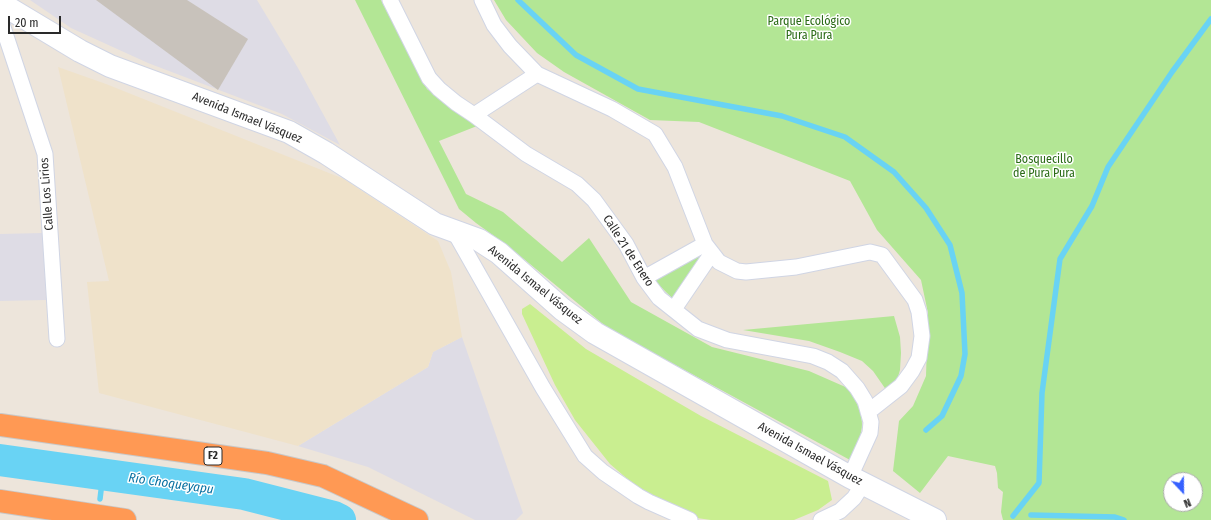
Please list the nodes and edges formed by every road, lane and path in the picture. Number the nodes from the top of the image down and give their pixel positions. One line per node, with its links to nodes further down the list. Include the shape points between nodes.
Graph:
1 (390, 0): 5 (street, Calle 21 de Enero, via 429,78 456,104)
2 (482, 0): 4 (street, via 494,25)
3 (5, 6): 6 (main road, Avenida Ismael Vásquez, via 80,52 110,66 289,132 435,224); 10 (street, Calle Los Lirios, via 1,21 45,154)
4 (537, 74): 5 (street); 7 (street, via 612,109 654,134 675,167)
5 (474, 115): 8 (street, Calle 21 de Enero, via 526,154 577,184 589,194 626,244)
6 (454, 231): 13 (main road, Avenida Ismael Vásquez, via 479,240 499,253 562,309 595,332); 17 (street, via 543,388 585,456 638,496)
7 (708, 249): 8 (street); 9 (street); 11 (street, via 719,262 737,271 746,272 796,267 870,252 882,255 915,300 922,336 919,358 912,371 901,386)
8 (644, 278): 9 (street, Calle 21 de Enero, via 659,298)
9 (674, 309): 11 (street, Calle 21 de Enero, via 698,329 727,340 813,356 828,362 842,371 857,388)
10 (57, 339)
11 (868, 412): 13 (street, Calle 21 de Enero, via 871,422 870,433)
12 (0, 426): 16 (highway, F2, via 267,463 316,474)
13 (857, 481): 18 (street, Calle 21 de Enero, via 854,498 840,511); 19 (main road, Avenida Ismael Vásquez)
14 (0, 501): 15 (highway)
15 (125, 520)
16 (417, 520)
17 (690, 520)
18 (821, 520)
19 (935, 520)

